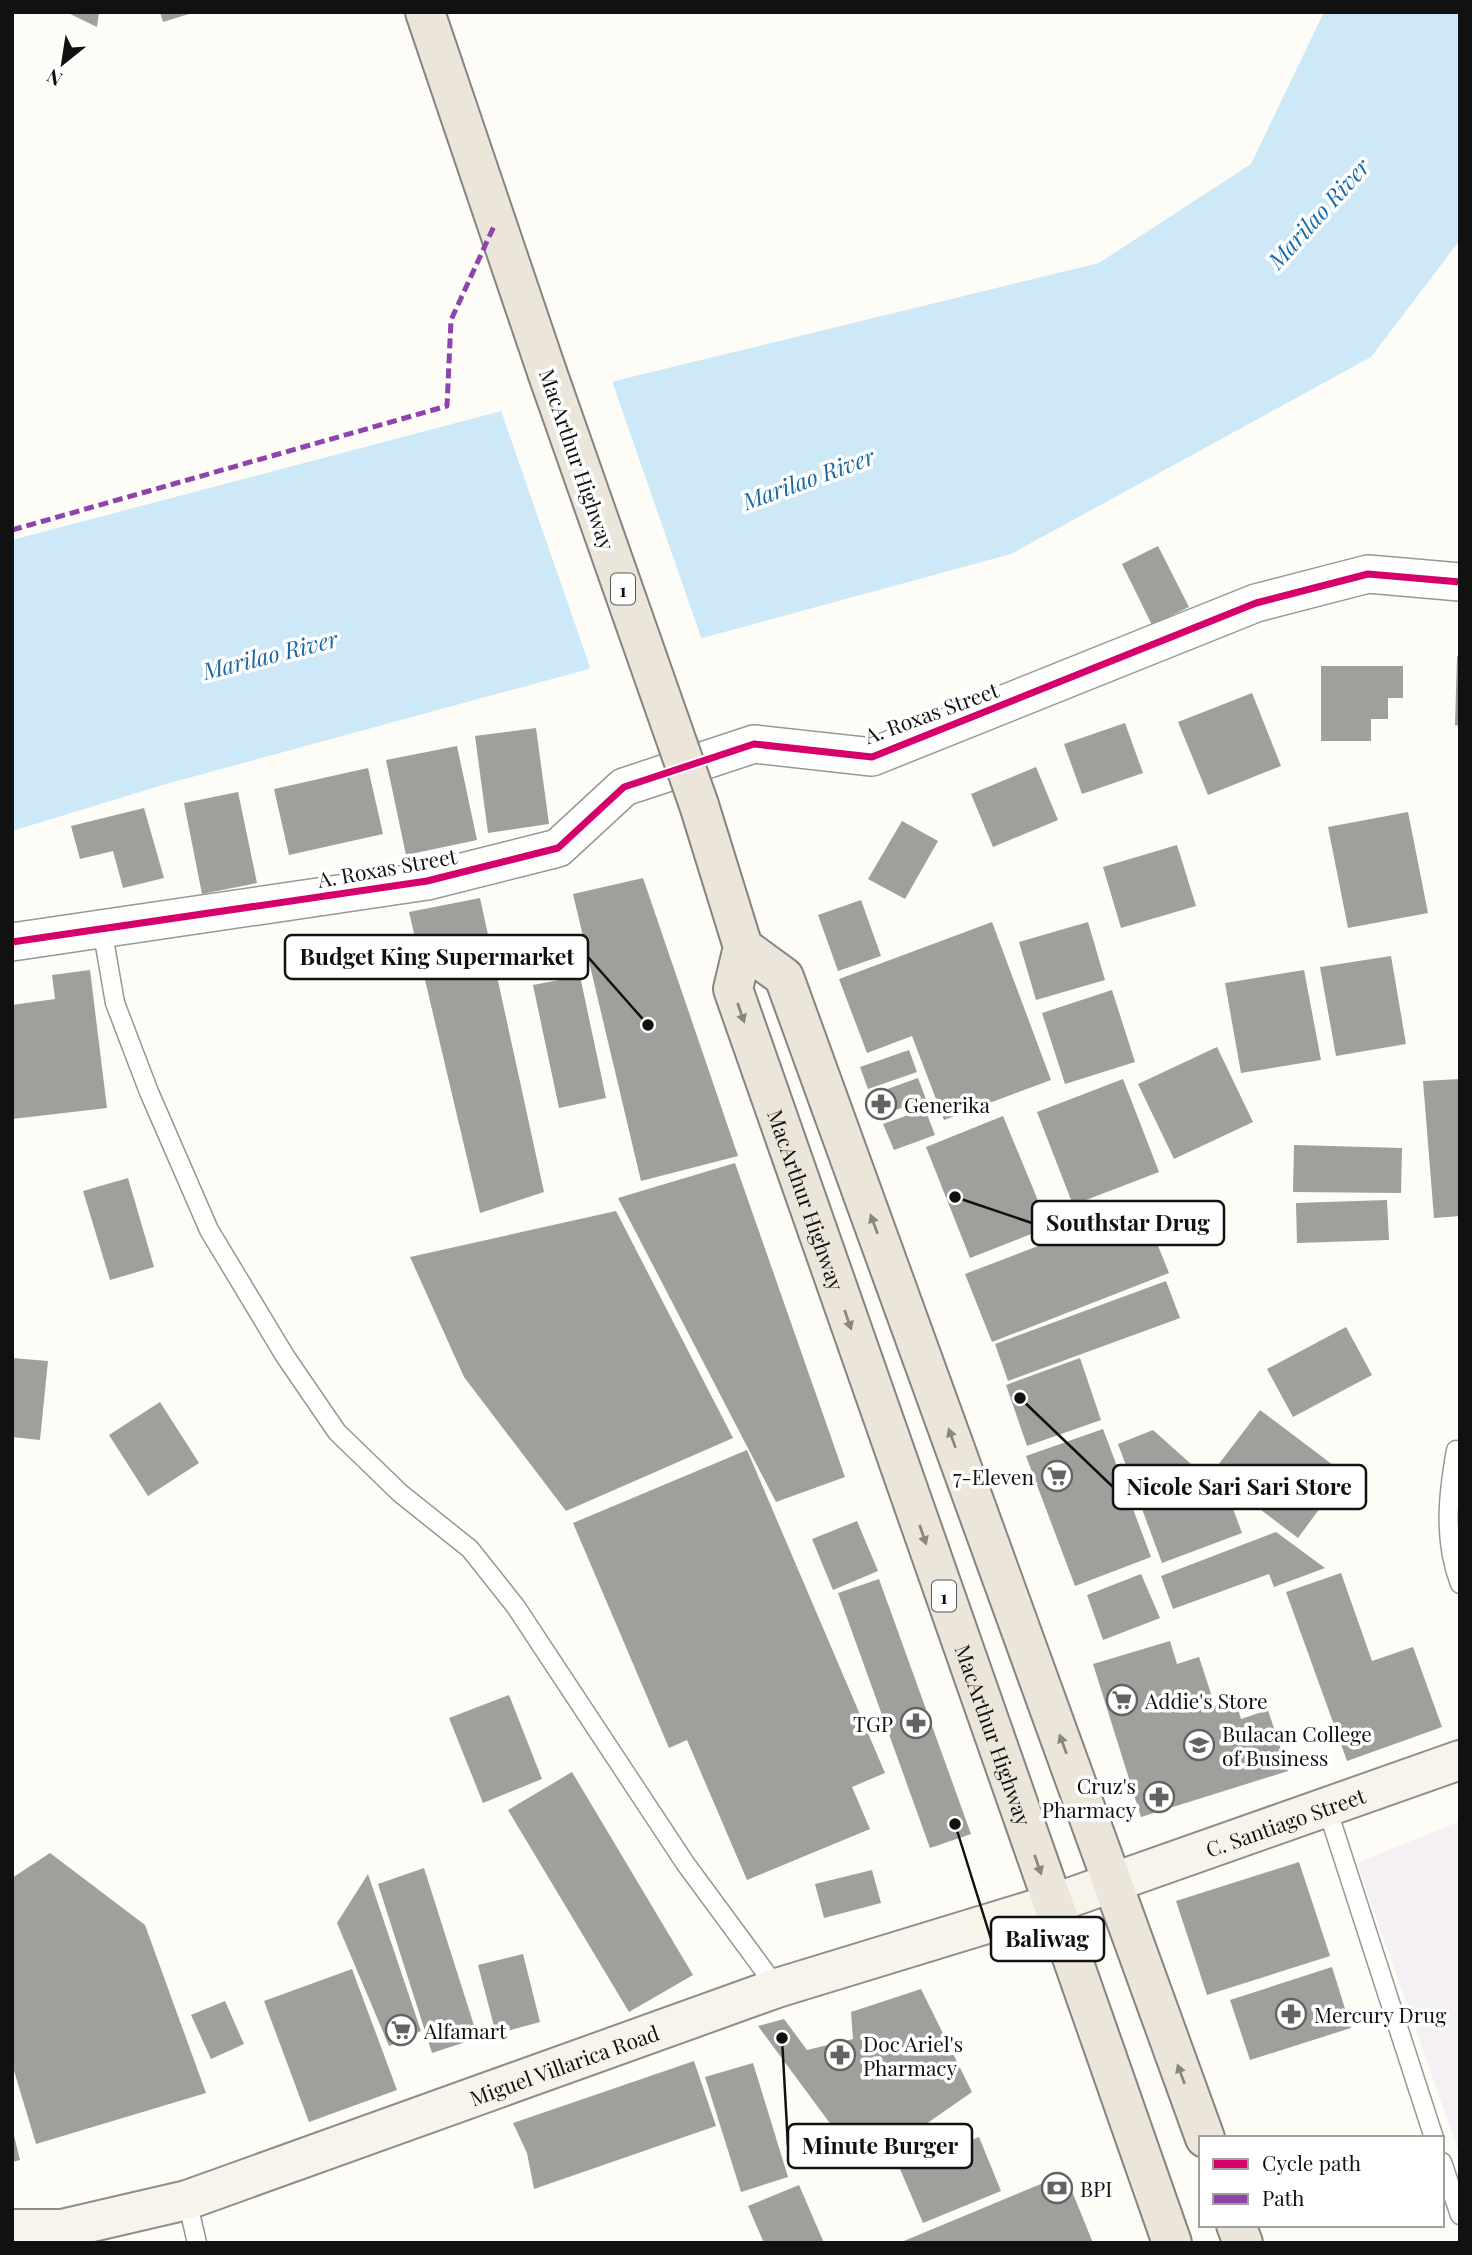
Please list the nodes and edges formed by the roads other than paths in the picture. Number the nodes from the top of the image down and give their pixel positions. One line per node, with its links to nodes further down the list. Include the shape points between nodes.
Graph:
1 (425, 12): 5 (highway, MacArthur Highway / 1, bridge, via 699,805)
2 (1460, 582): 3 (street, A. Roxas Street, via 1368,574 1256,603 872,757 754,744 624,788 558,848 427,881)
3 (102, 928): 4 (street, A. Roxas Street); 12 (lane, via 115,1003 149,1092 209,1230 285,1356 337,1432 400,1493 470,1549 516,1607 685,1863)
4 (12, 942)
5 (743, 947): 10 (highway, one-way to 5, via 784,977); 11 (highway, MacArthur Highway / 1, one-way to 11, via 733,989)
6 (1456, 1450): 7 (lane, via 1447,1501 1450,1545)
7 (1460, 1584)
8 (1460, 1760): 9 (main road, C. Santiago Street)
9 (1325, 1805): 10 (main road, C. Santiago Street); 14 (lane)
10 (1112, 1882): 11 (main road, Miguel Villarica Road); 13 (highway, one-way to 10)
11 (1052, 1904): 12 (main road, Miguel Villarica Road); 20 (highway, MacArthur Highway / 1)
12 (776, 1989): 16 (main road, Miguel Villarica Road)
13 (1204, 2136)
14 (1433, 2136)
15 (1444, 2168): 17 (lane)
16 (187, 2200): 18 (main road, Miguel Villarica Road, via 62,2230); 19 (lane)
17 (1460, 2216)
18 (12, 2229)
19 (198, 2243)
20 (1172, 2243)

